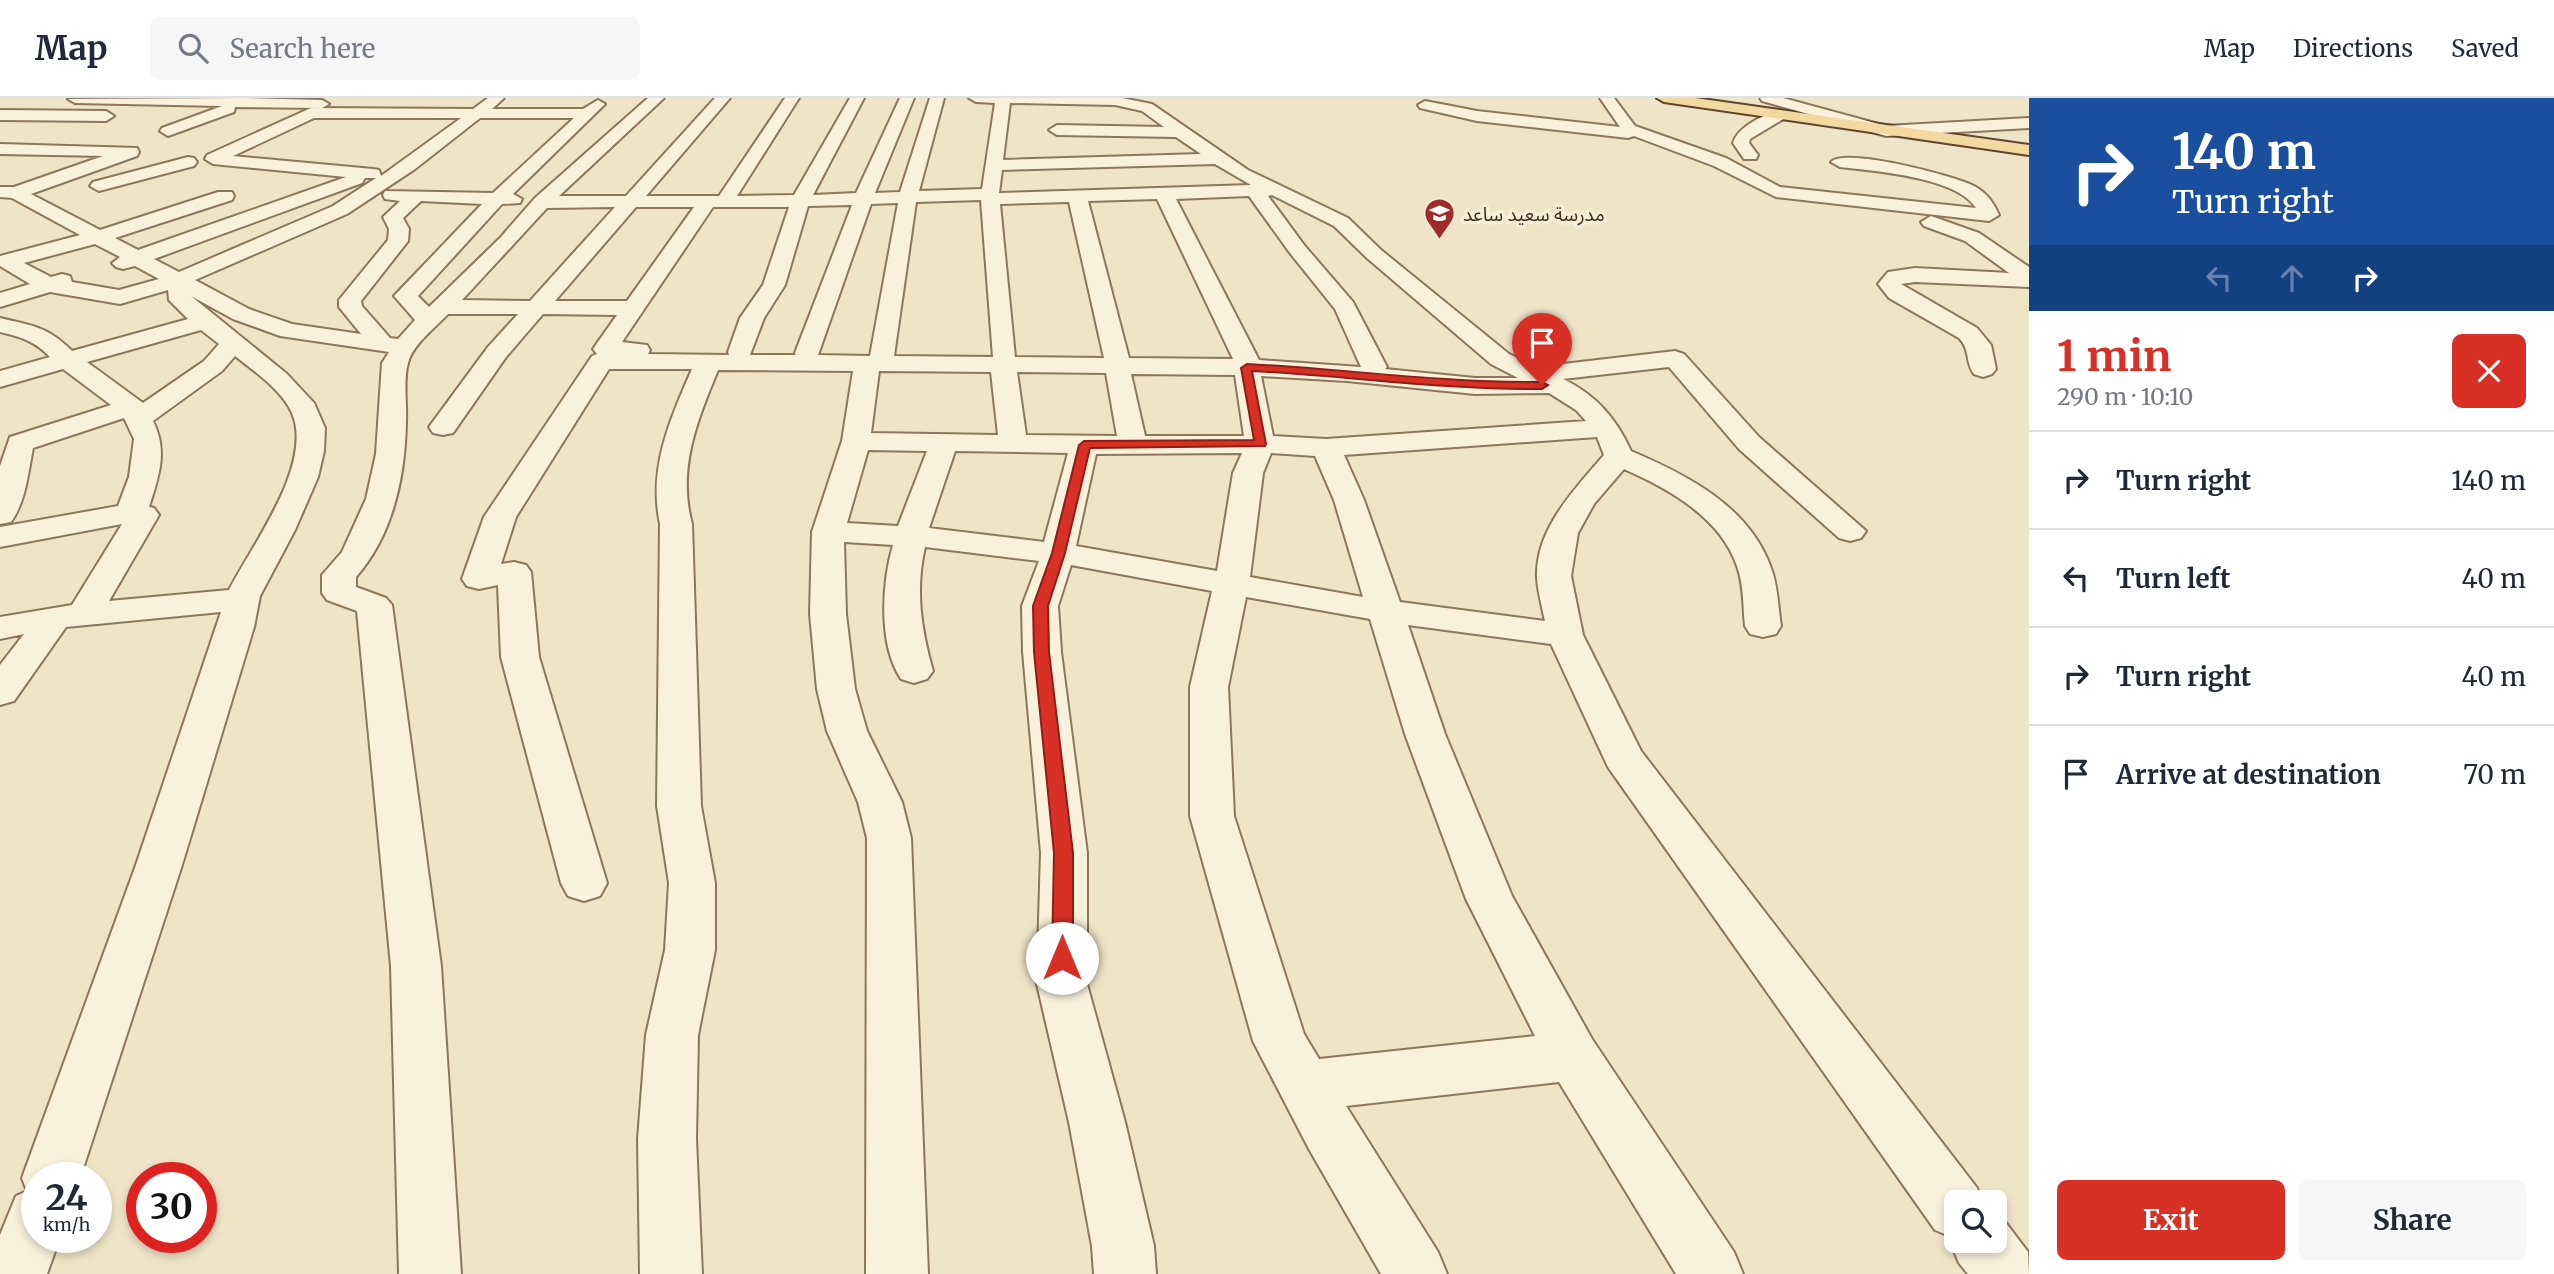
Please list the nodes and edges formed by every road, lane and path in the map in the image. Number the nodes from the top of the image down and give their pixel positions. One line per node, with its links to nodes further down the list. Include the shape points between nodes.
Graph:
1 (497, 98): 32 (street)
2 (605, 98): 25 (street)
3 (657, 98): 76 (street)
4 (723, 98): 77 (street)
5 (792, 98): 79 (street)
6 (858, 98): 78 (street)
7 (907, 98): 75 (street)
8 (937, 98): 72 (street)
9 (976, 98): 10 (street)
10 (986, 98): 17 (street)
11 (1607, 98): 43 (street)
12 (1664, 98): 20 (main road)
13 (1675, 98): 20 (street)
14 (1767, 98): 44 (street)
15 (75, 99): 16 (street)
16 (198, 99): 18 (street); 30 (street)
17 (1003, 99): 23 (street); 61 (street)
18 (248, 102): 22 (street); 40 (street)
19 (1425, 105): 43 (street)
20 (1709, 105): 27 (main road)
21 (1854, 106): 44 (street)
22 (304, 108): 31 (street); 32 (street); 38 (street)
23 (1051, 108): 24 (street); 34 (street); 60 (street)
24 (1111, 110): 34 (street, via 1138,104); 57 (street)
25 (587, 114): 32 (street); 46 (street)
26 (0, 115): 28 (street)
27 (1780, 115): 36 (main road); 55 (street, via 1742,138)
28 (84, 116): 29 (street); 51 (street)
29 (122, 117)
30 (147, 117)
31 (251, 122)
32 (478, 123): 42 (street)
33 (2029, 123): 35 (street)
34 (1169, 124): 64 (street)
35 (1992, 125): 37 (street); 44 (street)
36 (1852, 126): 44 (main road); 59 (street, via 1840,141)
37 (2029, 129)
38 (274, 130): 39 (street); 48 (street)
39 (316, 130)
40 (168, 131)
41 (427, 131): 42 (street)
42 (455, 131): 56 (street)
43 (1629, 131): 54 (street); 80 (street, via 1720,162 1776,192)
44 (1886, 131): 53 (main road)
45 (543, 132): 46 (street)
46 (568, 132): 74 (street)
47 (99, 136): 52 (street)
48 (246, 143): 50 (street); 63 (street, via 213,159)
49 (198, 145): 58 (street, via 185,154)
50 (287, 146)
51 (0, 148): 52 (street)
52 (62, 150): 62 (street); 66 (street, via 131,152)
53 (2029, 150)
54 (1647, 153)
55 (1750, 155)
56 (410, 157): 63 (street); 68 (street)
57 (1138, 161): 60 (street); 64 (street)
58 (188, 162): 65 (street, via 212,174); 82 (street, via 72,195)
59 (1840, 162): 80 (street, via 1854,193); 80 (street, via 1936,177 1981,200 1989,215)
60 (1069, 163): 61 (street)
61 (994, 165): 67 (street)
62 (12, 167)
63 (373, 174): 65 (street)
64 (1247, 178): 67 (street); 69 (street); 103 (street, via 1345,307); 106 (street, via 1341,222 1500,359)
65 (342, 184): 85 (street)
66 (8, 193): 82 (street)
67 (991, 193): 72 (street); 73 (street); 99 (street)
68 (365, 194): 71 (street); 87 (street, via 295,231)
69 (1164, 194): 73 (street); 102 (street)
70 (225, 195): 84 (street)
71 (415, 196): 74 (street); 95 (street, via 393,216 398,241 350,300 351,307)
72 (908, 197): 75 (street); 98 (street)
73 (1078, 197): 101 (street)
74 (497, 199): 76 (street); 92 (street, via 405,296)
75 (863, 199): 78 (street); 96 (street)
76 (544, 201): 77 (street); 92 (street)
77 (633, 201): 79 (street); 91 (street)
78 (800, 201): 79 (street); 97 (street, via 774,285)
79 (715, 202): 90 (street)
80 (1864, 203): 86 (street, via 1972,237)
81 (90, 212): 83 (street)
82 (39, 215): 83 (street)
83 (65, 219): 84 (street)
84 (98, 237): 85 (street); 88 (street, via 6,261)
85 (138, 259): 87 (street); 88 (street)
86 (2029, 278): 104 (street, via 1915,275 1896,277 1889,284 1896,293 1968,333 1979,345)
87 (178, 280): 88 (street, via 120,298); 94 (street, via 180,300); 95 (street, via 242,314 288,331)
88 (48, 285): 89 (street)
89 (0, 300)
90 (634, 307): 91 (street); 97 (street, via 605,349)
91 (537, 308): 92 (street); 108 (street)
92 (435, 313): 95 (street)
93 (3, 329): 100 (street, via 36,334)
94 (218, 333): 100 (street); 107 (street, via 213,366); 126 (street, via 256,358 305,410 312,428 309,459 295,498)
95 (393, 345): 142 (street, via 391,454 381,499 357,555 339,575 339,593 373,605 416,965)
96 (807, 353): 97 (street); 98 (street)
97 (724, 357): 98 (street); 134 (street, via 601,361 500,517 479,579 514,572 520,657); 143 (street, via 682,428 668,485 676,524 678,806 692,883 690,950 671,1035 667,1139)
98 (874, 359): 99 (street); 109 (street)
99 (1004, 359): 101 (street); 112 (street)
100 (68, 361): 105 (street); 107 (street)
101 (1117, 362): 102 (street); 113 (street)
102 (1247, 365): 103 (street); 106 (street, via 1475,386); 114 (street)
103 (1374, 367): 106 (street)
104 (1983, 369)
105 (0, 379)
106 (1539, 382): 110 (street, via 1586,404); 120 (street, via 1675,359 1749,443)
107 (136, 412): 117 (street, via 20,443); 118 (street, via 148,439 144,477)
108 (443, 427)
109 (856, 441): 111 (street); 121 (street)
110 (1613, 442): 116 (street); 129 (street, via 1698,497 1734,529 1754,567); 131 (street, via 1562,533 1554,576)
111 (944, 443): 112 (street); 122 (street)
112 (1013, 444): 115 (street)
113 (1133, 444): 114 (street); 115 (street)
114 (1260, 444): 116 (street); 125 (street, via 1248,473)
115 (1084, 445): 124 (street)
116 (1326, 448): 127 (street, via 1349,500)
117 (9, 453): 119 (street, via 8,499)
118 (131, 513): 123 (street); 128 (street, via 143,515)
119 (0, 515)
120 (1850, 531)
121 (828, 532): 122 (street); 144 (street, via 828,614 836,689 847,732 880,802 888,838)
122 (911, 536): 124 (street); 132 (street, via 903,622)
123 (0, 537)
124 (1059, 553): 125 (street); 145 (street, via 1040,606 1063,853 1062,984 1097,1122)
125 (1232, 583): 127 (street); 136 (street, via 1209,687 1212,816 1280,1041)
126 (242, 600): 128 (street); 137 (street, via 159,865)
127 (1384, 611): 131 (street); 135 (street, via 1490,899)
128 (69, 616): 130 (street); 133 (street)
129 (1762, 626)
130 (0, 628)
131 (1565, 635): 138 (street, via 1623,757)
132 (914, 671)
133 (0, 692)
134 (583, 883)
135 (1573, 1056): 136 (street); 147 (street)
136 (1305, 1086): 146 (street)
137 (57, 1162)
138 (1944, 1193)
139 (24, 1253): 141 (street)
140 (1990, 1253): 148 (street)
141 (16, 1274)
142 (430, 1274)
143 (671, 1274)
144 (897, 1274)
145 (1125, 1274)
146 (1416, 1274)
147 (1712, 1274)
148 (2006, 1274)

